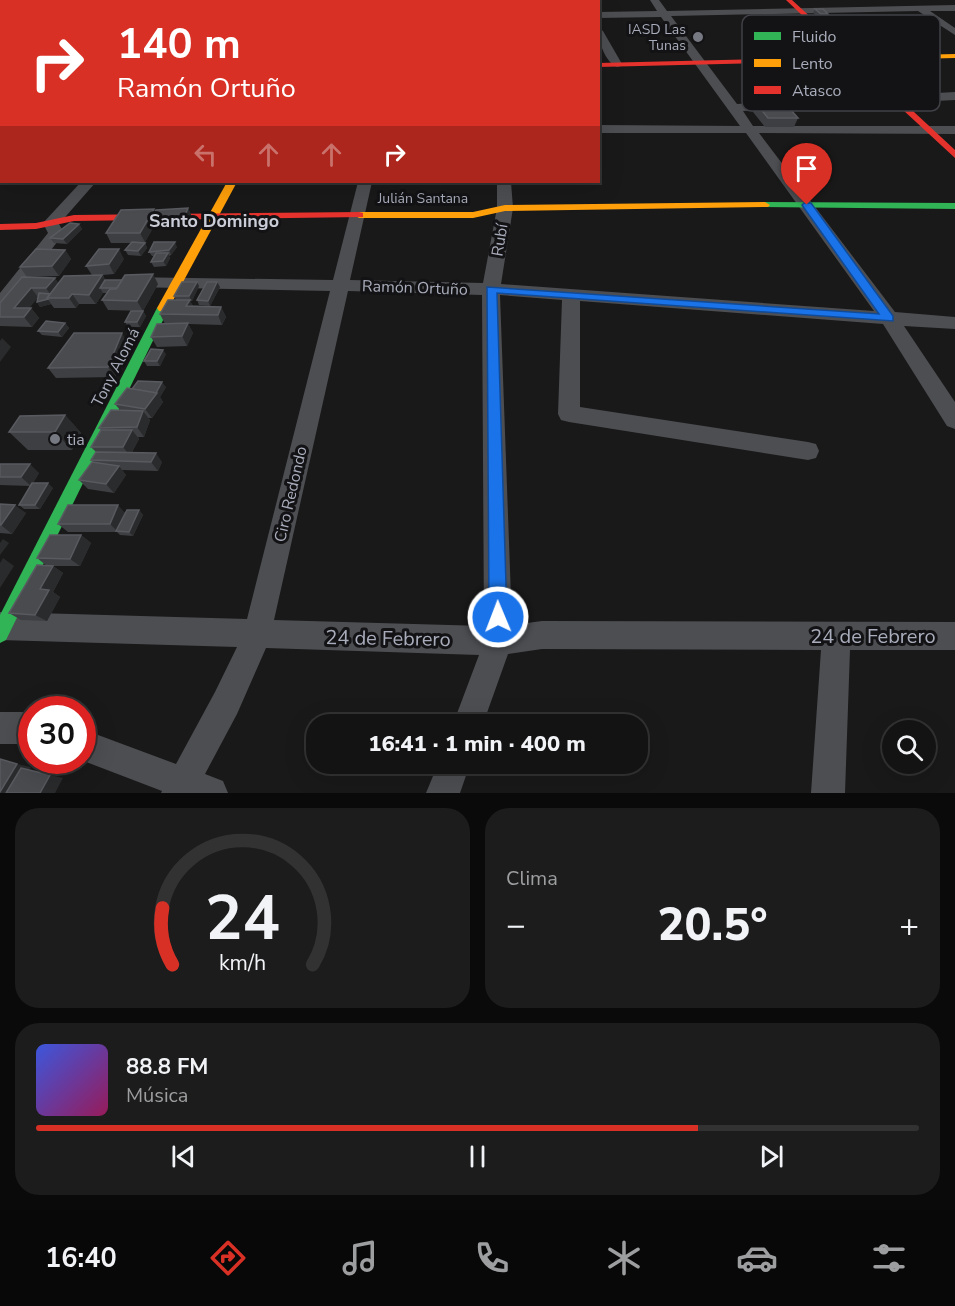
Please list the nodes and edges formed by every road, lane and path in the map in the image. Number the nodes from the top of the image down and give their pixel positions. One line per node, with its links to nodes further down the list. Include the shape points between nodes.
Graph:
1 (654, 0): 7 (street)
2 (789, 0): 6 (street)
3 (908, 0): 4 (street)
4 (920, 8): 5 (street); 6 (street); 10 (street)
5 (955, 8)
6 (801, 11): 7 (street); 9 (street)
7 (663, 14): 8 (street); 17 (street)
8 (600, 15)
9 (805, 15)
10 (930, 15)
11 (940, 22): 12 (street)
12 (955, 32)
13 (600, 34): 18 (street)
14 (940, 56): 15 (street)
15 (955, 56)
16 (742, 62): 17 (street)
17 (699, 63): 18 (street); 22 (street)
18 (617, 64): 19 (street)
19 (600, 65)
20 (955, 96): 21 (street)
21 (940, 97)
22 (734, 108): 23 (street); 28 (street)
23 (742, 108)
24 (908, 111): 26 (street)
25 (600, 129): 28 (street)
26 (928, 130): 27 (street); 28 (street); 29 (street)
27 (955, 130)
28 (750, 131): 34 (street)
29 (955, 155)
30 (88, 183): 39 (street)
31 (231, 183): 37 (street, Tony Alomá)
32 (365, 183): 38 (street, Ciro Redondo)
33 (504, 183): 36 (street, Rubí)
34 (807, 205): 35 (street, Julián Santana); 36 (street, Julián Santana); 49 (street)
35 (955, 206)
36 (505, 208): 38 (street, Julián Santana, via 473,215); 46 (street, Rubí)
37 (213, 215): 38 (street, Julián Santana); 39 (street, Julián Santana, via 74,218); 41 (street, Tony Alomá)
38 (357, 215): 45 (street, Ciro Redondo)
39 (51, 223): 40 (street, Julián Santana); 42 (street, via 56,233)
40 (0, 227)
41 (177, 281): 44 (street, Ramón Ortuño); 45 (street, Ramón Ortuño); 53 (street, Tony Alomá)
42 (18, 282): 43 (street); 48 (street)
43 (41, 282)
44 (109, 282)
45 (338, 285): 46 (street, Ramón Ortuño); 54 (street, Ciro Redondo)
46 (491, 289): 47 (street, Ramón Ortuño); 57 (street, Rubí)
47 (571, 294): 49 (street, Ramón Ortuño); 52 (street, via 569,414)
48 (0, 305)
49 (889, 318): 50 (street, Ramón Ortuño); 51 (street)
50 (955, 323)
51 (955, 420)
52 (808, 451)
53 (1, 629): 54 (street, 24 de Febrero)
54 (257, 634): 57 (street, 24 de Febrero); 63 (street, Ciro Redondo)
55 (836, 636): 56 (street, 24 de Febrero); 57 (street, 24 de Febrero, via 542,635); 65 (street)
56 (955, 636)
57 (498, 640): 58 (street, Rubí)
58 (472, 714)
59 (0, 728): 60 (street)
60 (18, 728)
61 (96, 751): 63 (street)
62 (450, 774): 64 (street)
63 (191, 789)
64 (443, 793)
65 (828, 793)

